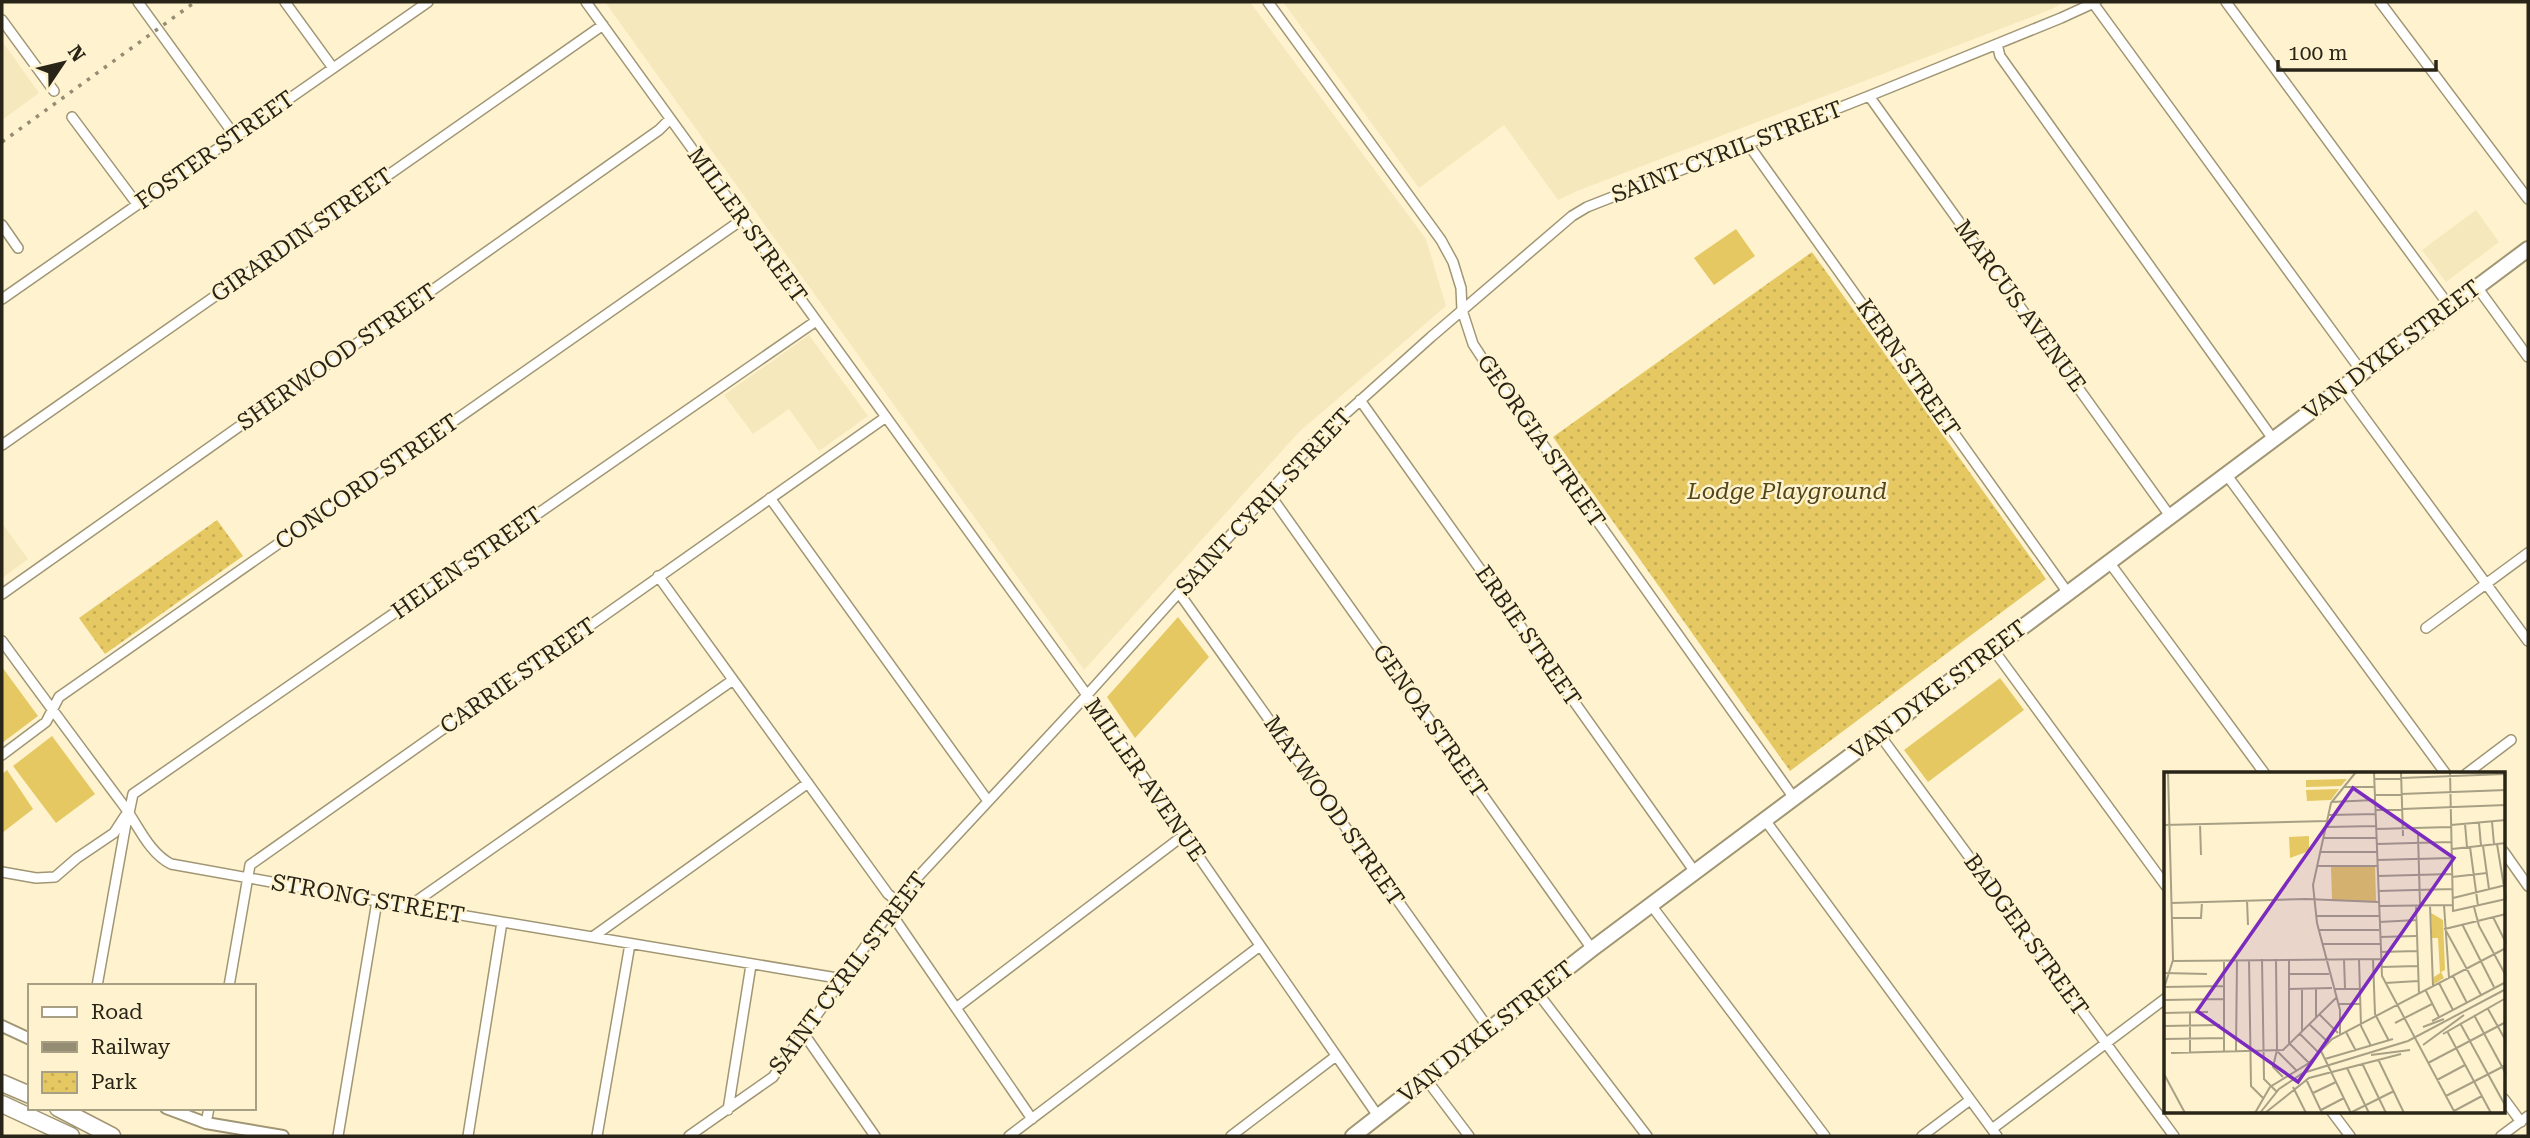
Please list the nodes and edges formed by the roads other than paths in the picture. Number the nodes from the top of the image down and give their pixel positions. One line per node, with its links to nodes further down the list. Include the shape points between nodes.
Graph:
1 (138, 2): 17 (street)
2 (285, 2): 12 (street)
3 (428, 2): 12 (street, FOSTER STREET)
4 (586, 2): 10 (street, MILLER STREET)
5 (1268, 2): 28 (street, GEORGIA STREET, via 1441,240 1461,288)
6 (2094, 2): 11 (street, SAINT CYRIL STREET); 31 (street)
7 (2226, 2): 27 (street)
8 (2380, 2): 19 (street)
9 (2, 20): 13 (street)
10 (603, 25): 16 (street, MILLER STREET); 36 (street, GIRARDIN STREET)
11 (1997, 44): 14 (street, SAINT CYRIL STREET); 35 (street, via 2000,56)
12 (333, 68): 17 (street, FOSTER STREET)
13 (54, 91)
14 (1869, 96): 18 (street, SAINT CYRIL STREET); 41 (street, MARCUS AVENUE)
15 (72, 117): 20 (street)
16 (670, 119): 21 (street, MILLER STREET); 48 (street, SHERWOOD STREET)
17 (235, 136): 20 (street, FOSTER STREET)
18 (1748, 144): 28 (street, SAINT CYRIL STREET, via 1580,210); 47 (street, KERN STREET)
19 (2528, 199)
20 (137, 204): 26 (street, FOSTER STREET)
21 (743, 219): 29 (street, MILLER STREET); 55 (street, CONCORD STREET, via 59,697)
22 (2, 225): 23 (street)
23 (18, 247)
24 (2528, 249): 25 (main road, VAN DYKE STREET)
25 (2477, 287): 27 (main road, VAN DYKE STREET); 30 (street)
26 (2, 299)
27 (2450, 307): 31 (main road, VAN DYKE STREET)
28 (1462, 310): 33 (street, SAINT CYRIL STREET); 63 (street, GEORGIA STREET, via 1473,344 1490,370)
29 (816, 321): 34 (street, MILLER STREET); 65 (street, HELEN STREET, via 133,794)
30 (2528, 357)
31 (2362, 372): 32 (main road, VAN DYKE STREET)
32 (2342, 387): 35 (main road, VAN DYKE STREET); 45 (street)
33 (1360, 400): 39 (street, SAINT CYRIL STREET); 70 (street, ERBIE STREET)
34 (886, 417): 37 (street, MILLER STREET); 40 (street, CARRIE STREET)
35 (2273, 439): 38 (main road, VAN DYKE STREET)
36 (2, 445)
37 (908, 447): 54 (street, MILLER AVENUE)
38 (2226, 474): 41 (main road, VAN DYKE STREET); 60 (street)
39 (1268, 492): 46 (street, SAINT CYRIL STREET); 83 (street, GENOA STREET)
40 (770, 498): 44 (street, CARRIE STREET); 64 (street)
41 (2170, 516): 43 (main road, VAN DYKE STREET)
42 (2528, 553): 45 (street)
43 (2109, 562): 47 (main road, VAN DYKE STREET); 59 (street)
44 (658, 576): 53 (street); 71 (street, CARRIE STREET, via 250,865)
45 (2487, 584): 49 (street); 51 (street)
46 (1179, 593): 54 (street, SAINT CYRIL STREET); 92 (street, MAYWOOD STREET)
47 (2068, 593): 52 (main road, VAN DYKE STREET)
48 (2, 594)
49 (2426, 628)
50 (2, 641): 55 (street, STRONG STREET)
51 (2528, 641)
52 (1993, 649): 56 (main road, VAN DYKE STREET); 72 (street)
53 (733, 680): 62 (street); 77 (street)
54 (1087, 695): 64 (street, SAINT CYRIL STREET); 67 (street, MILLER AVENUE)
55 (52, 710): 58 (street, CONCORD STREET, via 47,723); 65 (street, STRONG STREET)
56 (1879, 734): 63 (main road, VAN DYKE STREET); 95 (street, BADGER STREET)
57 (2511, 740): 61 (street)
58 (2, 755)
59 (2264, 772)
60 (2445, 772)
61 (2469, 772)
62 (808, 783): 75 (street); 80 (street)
63 (1794, 798): 66 (main road, VAN DYKE STREET)
64 (988, 801): 75 (street, SAINT CYRIL STREET)
65 (128, 812): 69 (street, via 114,833 55,877); 71 (street, STRONG STREET, via 150,845 171,864); 86 (street, HELEN STREET)
66 (1765, 820): 70 (main road, VAN DYKE STREET); 100 (street)
67 (1184, 835): 82 (street, MILLER AVENUE); 90 (street)
68 (2506, 855): 73 (street)
69 (2, 872)
70 (1695, 872): 76 (main road, VAN DYKE STREET)
71 (247, 877): 74 (street, STRONG STREET); 87 (street)
72 (2164, 883)
73 (2528, 886)
74 (377, 901): 77 (street, STRONG STREET); 116 (street)
75 (897, 901): 78 (street, SAINT CYRIL STREET)
76 (1651, 905): 83 (main road, VAN DYKE STREET); 126 (street)
77 (408, 906): 79 (street, STRONG STREET)
78 (889, 914): 85 (street, SAINT CYRIL STREET); 90 (street)
79 (502, 922): 80 (street, STRONG STREET); 117 (street)
80 (594, 936): 81 (street, STRONG STREET)
81 (630, 944): 84 (street, STRONG STREET); 118 (street)
82 (1260, 946): 96 (street, MILLER AVENUE); 109 (street)
83 (1592, 949): 88 (main road, VAN DYKE STREET)
84 (751, 965): 85 (street, STRONG STREET); 106 (street)
85 (843, 979): 93 (street, SAINT CYRIL STREET)
86 (97, 984)
87 (229, 984)
88 (1537, 992): 92 (main road, VAN DYKE STREET); 125 (street)
89 (2164, 1000): 95 (street)
90 (956, 1008): 109 (street)
91 (2, 1026): 94 (street)
92 (1489, 1030): 97 (main road, VAN DYKE STREET)
93 (804, 1034): 106 (street, SAINT CYRIL STREET, via 774,1077); 120 (street)
94 (28, 1038)
95 (2106, 1043): 112 (street); 128 (street, BADGER STREET)
96 (1336, 1056): 108 (street, MILLER AVENUE); 122 (street)
97 (1426, 1079): 108 (main road, VAN DYKE STREET); 124 (street)
98 (2, 1083): 99 (highway)
99 (28, 1094)
100 (1970, 1100): 112 (street); 127 (street)
101 (2506, 1101): 110 (street)
102 (2, 1104): 113 (highway)
103 (62, 1110): 114 (highway)
104 (171, 1110): 111 (street)
105 (209, 1110): 111 (street)
106 (728, 1110): 119 (street, SAINT CYRIL STREET)
107 (2334, 1114): 129 (street)
108 (1378, 1116): 123 (main road, VAN DYKE STREET)
109 (1032, 1119): 121 (street)
110 (2524, 1119): 130 (street)
111 (206, 1124): 115 (street)
112 (1994, 1132)
113 (71, 1136)
114 (112, 1136)
115 (283, 1136)
116 (338, 1136)
117 (468, 1136)
118 (597, 1136)
119 (689, 1136)
120 (874, 1136)
121 (1009, 1136)
122 (1231, 1136)
123 (1353, 1136)
124 (1469, 1136)
125 (1647, 1136)
126 (1825, 1136)
127 (1922, 1136)
128 (2174, 1136)
129 (2350, 1136)
130 (2501, 1136)

